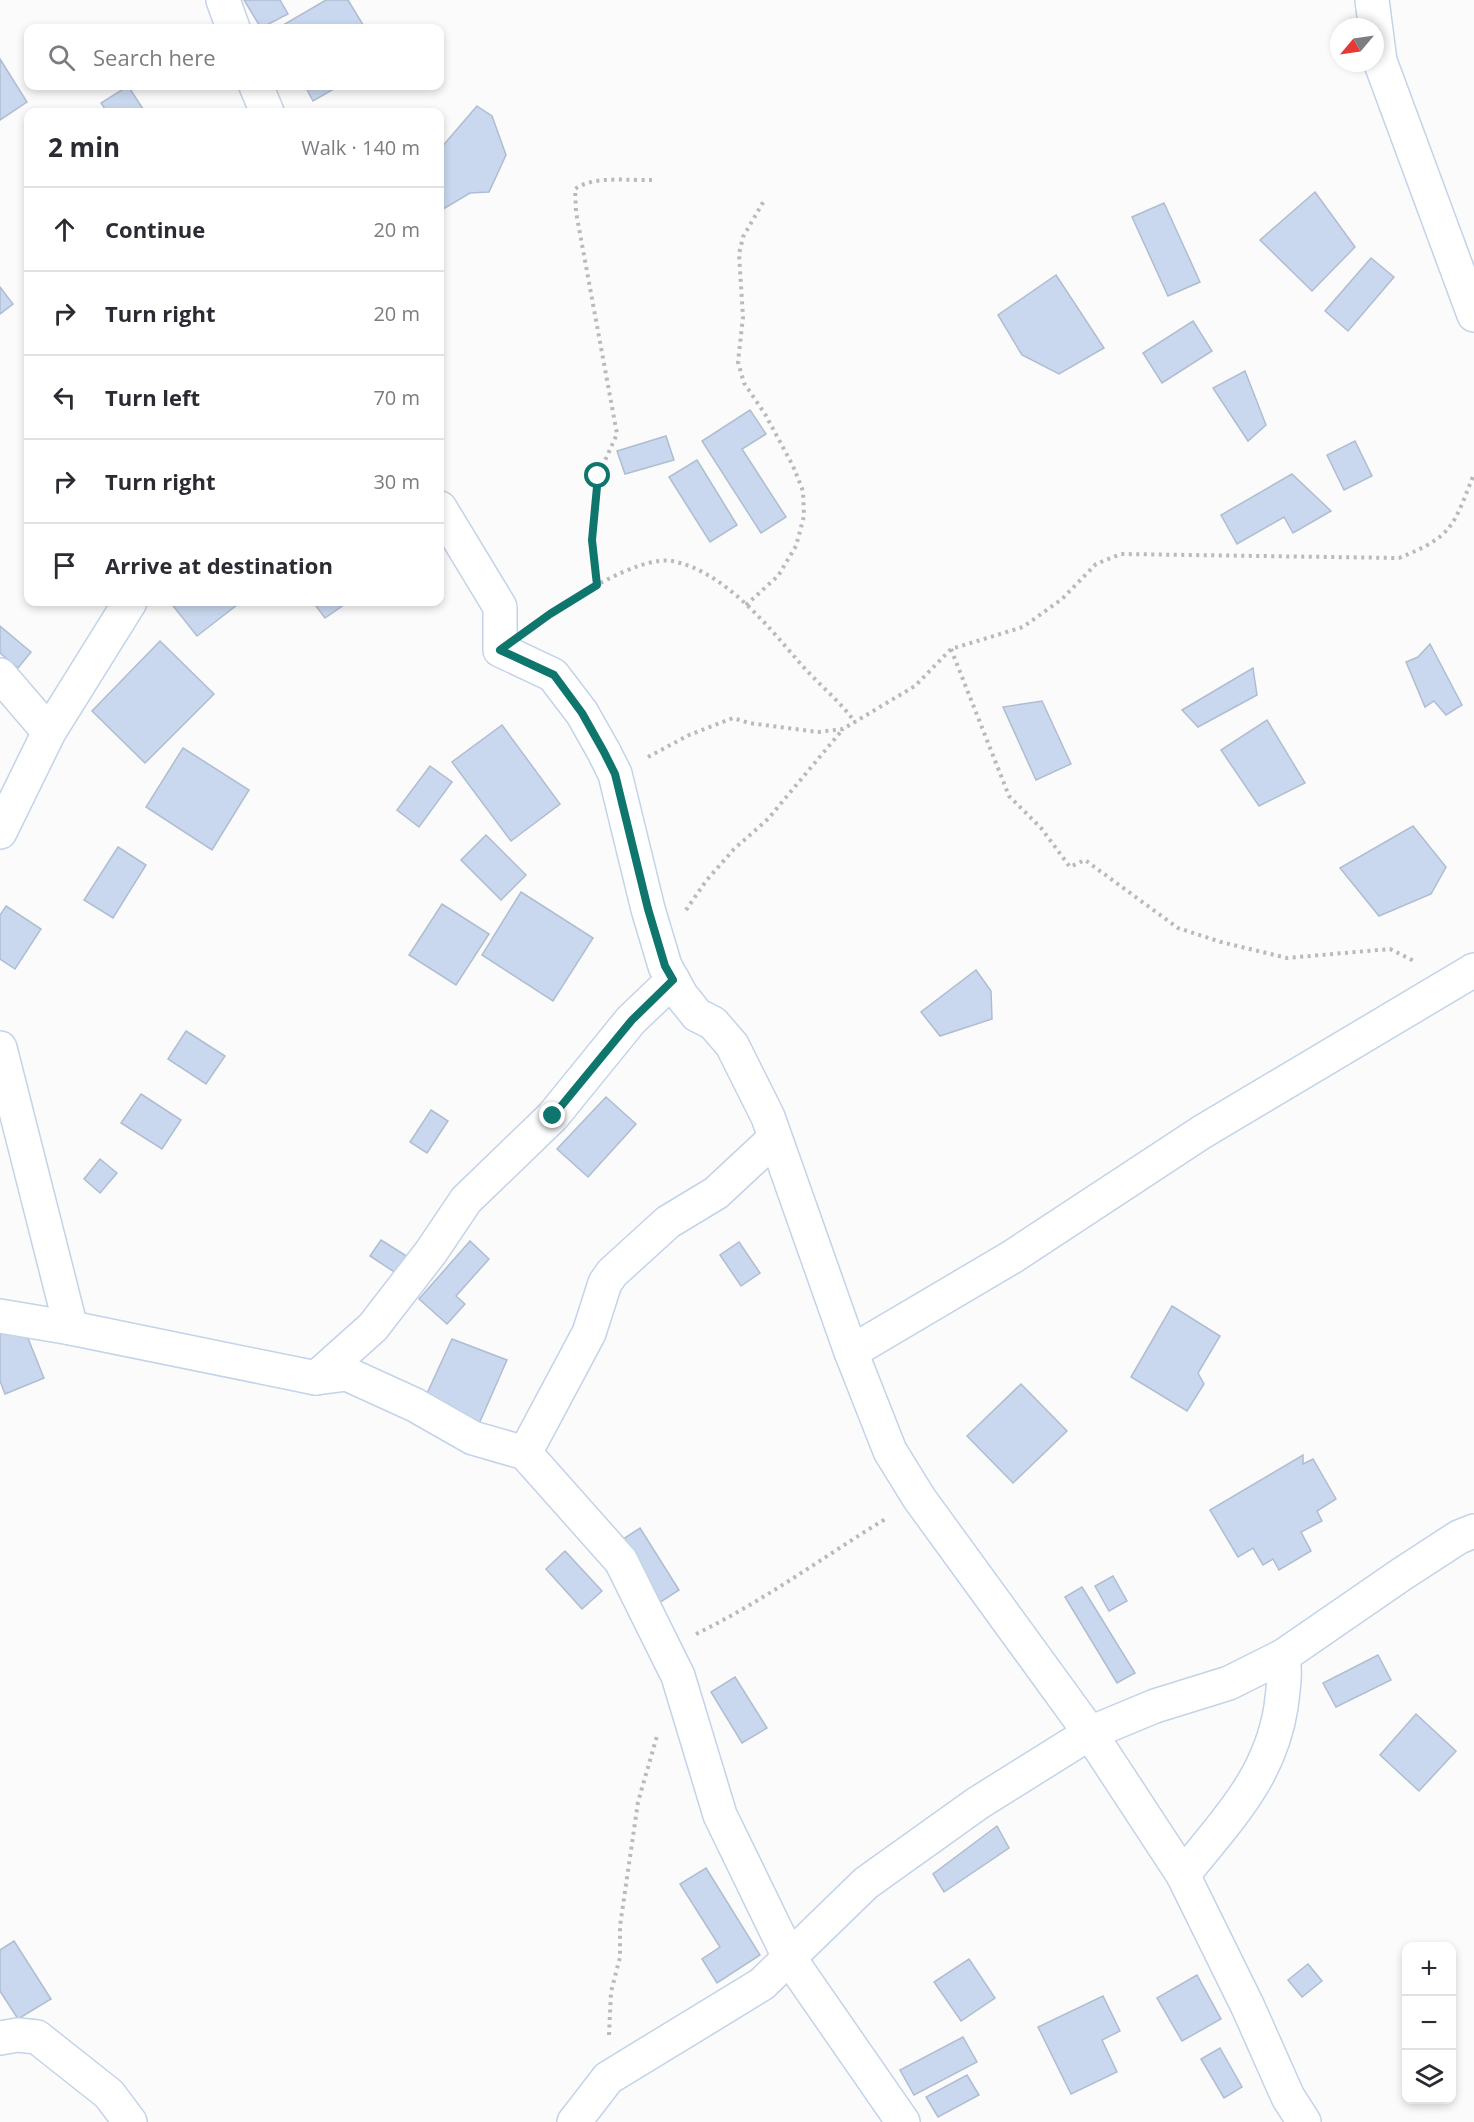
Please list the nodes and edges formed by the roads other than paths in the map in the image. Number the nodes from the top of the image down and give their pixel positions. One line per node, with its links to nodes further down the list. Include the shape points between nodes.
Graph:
1 (223, 0): 3 (street)
2 (1372, 0): 6 (street, via 1380,61)
3 (232, 24)
4 (258, 90): 5 (street)
5 (265, 108)
6 (1474, 315)
7 (444, 515): 13 (street, via 500,607 500,650 554,675 582,713 615,774 659,947)
8 (128, 606): 10 (street)
9 (0, 675): 10 (street)
10 (50, 732): 11 (street)
11 (0, 832)
12 (1467, 973): 18 (street, via 1202,1132 1012,1257)
13 (673, 980): 15 (street, via 698,1015 713,1023 732,1045 768,1117); 19 (street, via 632,1020 553,1116 466,1200 373,1327)
14 (0, 1048): 17 (street)
15 (774, 1139): 18 (street); 20 (street, via 716,1193 668,1222 612,1273 605,1283 589,1334)
16 (0, 1316): 17 (street)
17 (71, 1328): 19 (street)
18 (851, 1352): 23 (street, via 890,1451 919,1498)
19 (316, 1378): 20 (street, via 347,1374 415,1405 473,1438)
20 (525, 1453): 25 (street, via 621,1561 678,1676 720,1815)
21 (1469, 1540): 22 (street, via 1402,1574)
22 (1283, 1656): 23 (street, via 1229,1683 1155,1706); 24 (street, via 1286,1673 1279,1718 1266,1763 1249,1793)
23 (1090, 1733): 24 (street); 25 (street, via 978,1803 866,1883)
24 (1183, 1875): 30 (street, via 1288,2097)
25 (790, 1959): 28 (street, via 762,1984 608,2078); 29 (street)
26 (0, 2038): 27 (street, via 37,2037 109,2094)
27 (130, 2122)
28 (574, 2122)
29 (903, 2122)
30 (1304, 2122)

